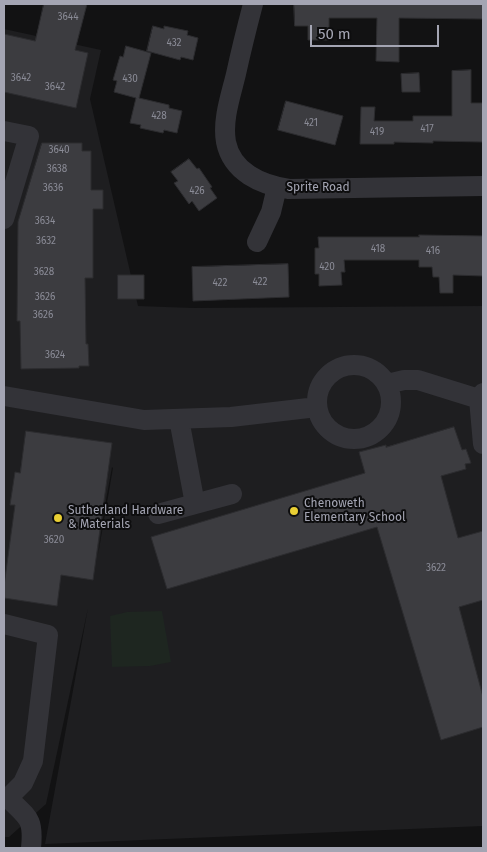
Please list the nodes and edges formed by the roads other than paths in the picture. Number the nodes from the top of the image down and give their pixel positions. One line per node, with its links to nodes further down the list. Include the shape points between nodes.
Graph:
1 (253, 4): 4 (street, Sprite Road, via 231,94 226,141 237,165 249,175)
2 (4, 130): 5 (street, via 29,136)
3 (483, 186): 4 (street, Sprite Road)
4 (277, 187): 6 (street, via 271,212)
5 (4, 219)
6 (257, 242)
7 (387, 384): 9 (street, via 418,380); 10 (street, via 378,373 364,366 350,365 325,379 318,392); 10 (street, via 391,398 390,413 383,426 358,440 330,432)
8 (4, 396): 11 (street, via 144,420)
9 (481, 396): 12 (street)
10 (317, 407): 11 (street, via 231,417)
11 (179, 419): 14 (street)
12 (483, 444)
13 (232, 494): 14 (street)
14 (195, 504): 15 (street)
15 (158, 514)
16 (4, 624): 17 (street, via 48,635 33,761 23,783)
17 (6, 799): 18 (street, via 32,824)
18 (31, 848)

